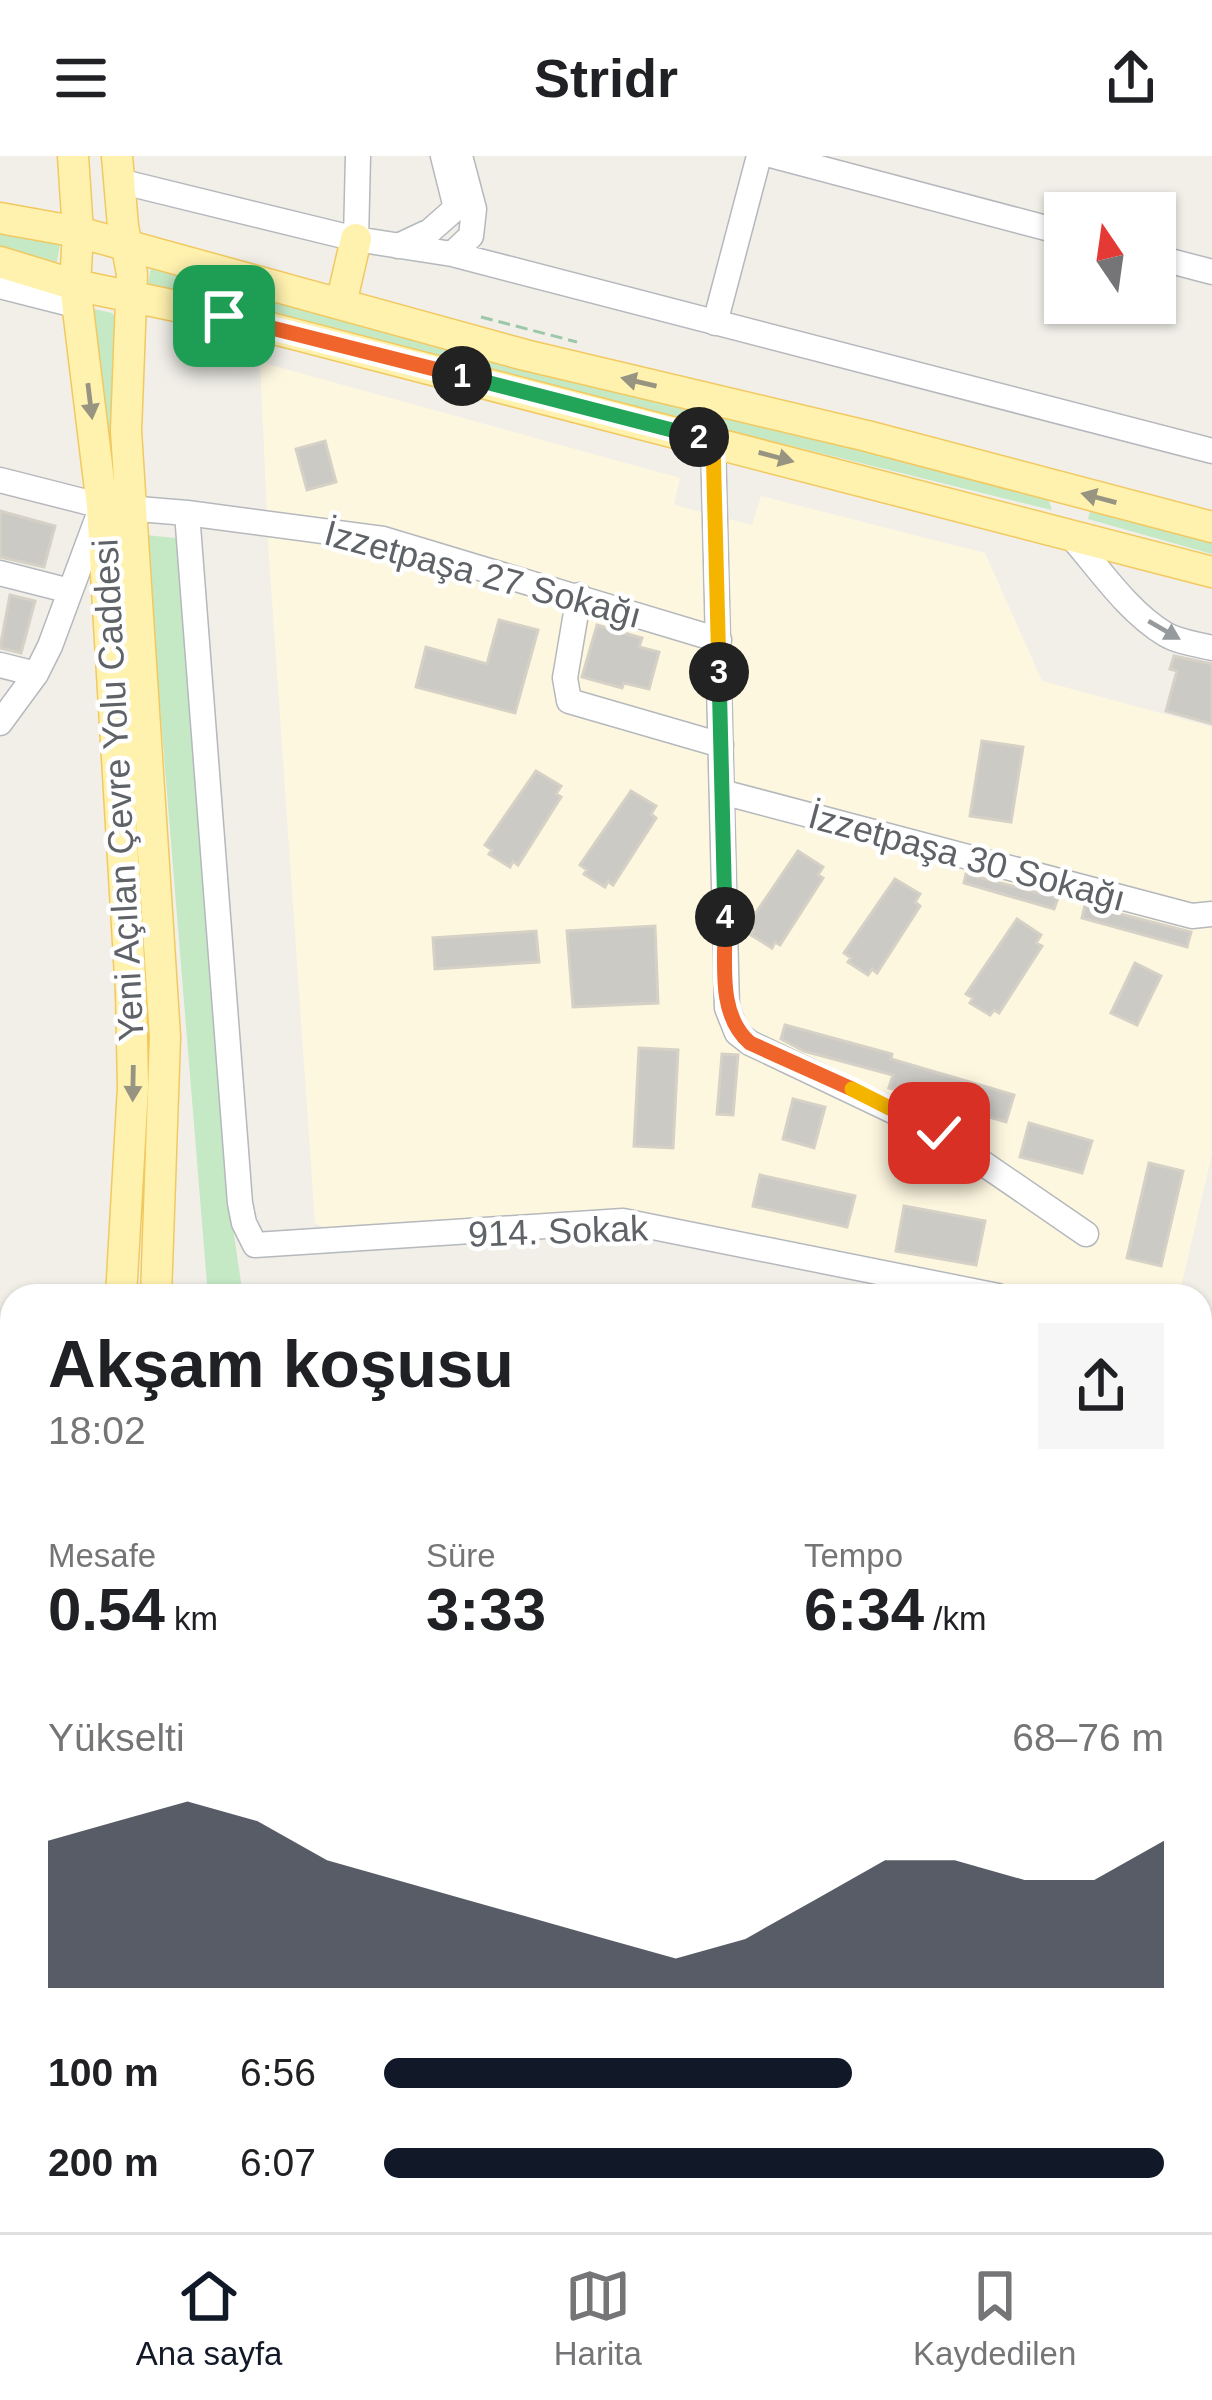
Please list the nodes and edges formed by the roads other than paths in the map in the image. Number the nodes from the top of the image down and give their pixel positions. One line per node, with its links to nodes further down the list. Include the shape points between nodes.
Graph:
1 (73, 156): 10 (main road, Yeni Açılan Çevre Yolu Caddesi)
2 (358, 156): 11 (street)
3 (443, 156): 13 (street, via 456,208)
4 (460, 156): 14 (street, via 474,209 471,236)
5 (759, 156): 22 (street)
6 (784, 157): 9 (street)
7 (118, 169): 11 (street); 12 (main road, Yeni Açılan Çevre Yolu Caddesi)
8 (0, 218): 10 (main road)
9 (1044, 227)
10 (78, 232): 12 (main road); 19 (main road, Yeni Açılan Çevre Yolu Caddesi)
11 (356, 239): 13 (street); 21 (main road)
12 (127, 245): 20 (main road, Yeni Açılan Çevre Yolu Caddesi); 21 (main road)
13 (397, 247): 14 (street)
14 (452, 254): 22 (street)
15 (0, 262): 19 (main road)
16 (1176, 263): 17 (street)
17 (1212, 272)
18 (0, 286): 19 (street)
19 (77, 296): 20 (main road); 26 (main road, Yeni Açılan Çevre Yolu Caddesi, one-way to 26)
20 (132, 298): 23 (main road); 26 (main road, Yeni Açılan Çevre Yolu Caddesi)
21 (341, 304): 28 (main road, one-way to 21)
22 (715, 322): 24 (street)
23 (713, 441): 29 (main road, one-way to 29); 34 (street)
24 (1212, 451)
25 (0, 480): 26 (street, İzzetpaşa 27 Sokağı)
26 (117, 507): 27 (street, İzzetpaşa 27 Sokağı); 32 (street); 43 (main road, Yeni Açılan Çevre Yolu Caddesi, one-way to 43, via 133,1049); 44 (main road, Yeni Açılan Çevre Yolu Caddesi, via 165,1037)
27 (188, 513): 33 (street, İzzetpaşa 27 Sokağı, via 383,539); 45 (street, 914. Sokak, via 240,1203 255,1244 623,1222)
28 (1212, 527)
29 (1069, 535): 30 (main road); 35 (street, one-way to 35, via 1159,630)
30 (1212, 572)
31 (0, 573): 32 (street)
32 (70, 591): 37 (street)
33 (579, 595): 34 (street, İzzetpaşa 27 Sokağı); 39 (street, via 565,678 569,701)
34 (719, 640): 39 (street)
35 (1212, 648)
36 (0, 665): 37 (street)
37 (35, 674): 38 (street)
38 (0, 723)
39 (721, 745): 40 (street)
40 (722, 793): 41 (street, İzzetpaşa 30 Sokağı, via 1192,916); 42 (street, via 727,1008 737,1033 939,1133)
41 (1212, 914)
42 (1086, 1234)
43 (122, 1284)
44 (156, 1284)
45 (937, 1284)

